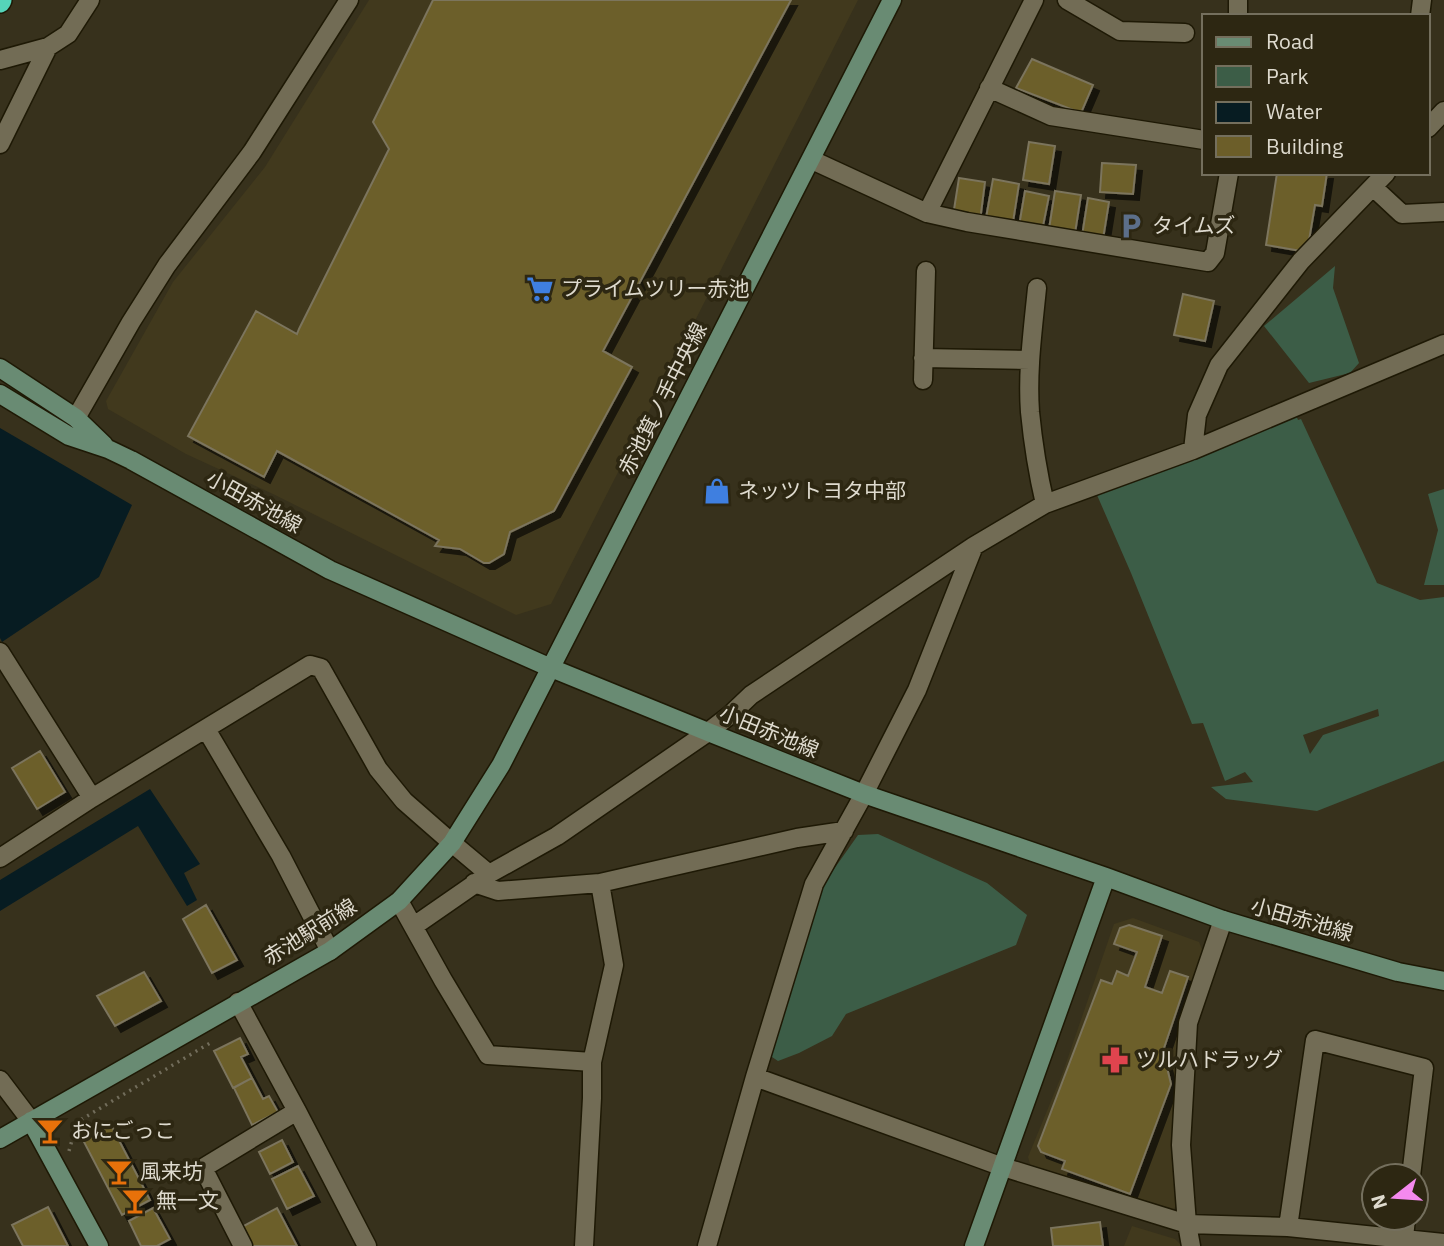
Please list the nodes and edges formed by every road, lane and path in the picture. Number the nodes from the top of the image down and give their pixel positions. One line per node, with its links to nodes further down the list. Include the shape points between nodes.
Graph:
1 (90, 0): 7 (street, via 68,34)
2 (349, 0): 28 (street, via 252,152 167,265)
3 (892, 0): 14 (street, 赤池箕ノ手中央線)
4 (1034, 0): 9 (street)
5 (1068, 0): 6 (street, via 1120,31)
6 (1185, 33)
7 (48, 47): 8 (street); 13 (street)
8 (0, 60)
9 (989, 88): 12 (street, via 1051,116); 19 (street)
10 (1444, 111): 11 (street)
11 (1430, 126)
12 (1202, 140)
13 (0, 144)
14 (811, 160): 19 (street); 34 (street, 赤池箕ノ手中央線)
15 (1228, 175): 19 (street, via 1214,253 1208,262)
16 (1384, 175): 17 (street)
17 (1373, 187): 18 (street, via 1402,214); 30 (street, via 1301,261 1219,365 1197,415)
18 (1444, 212)
19 (927, 213)
20 (926, 271): 23 (street)
21 (1037, 288): 24 (street)
22 (1444, 344): 30 (street)
23 (923, 358): 24 (street); 26 (street)
24 (1030, 360): 31 (street, via 1030,411)
25 (0, 368): 28 (street, 小田赤池線)
26 (923, 380)
27 (0, 394): 29 (street, 小田赤池線, via 69,436)
28 (76, 418): 29 (street, 小田赤池線)
29 (108, 449): 34 (street, 小田赤池線, via 330,570)
30 (1192, 450): 31 (street)
31 (1045, 504): 32 (street)
32 (974, 546): 36 (street, via 751,695); 37 (street, via 916,690)
33 (0, 652): 38 (street)
34 (551, 668): 36 (street, 小田赤池線); 40 (street, 赤池駅前線, via 501,765)
35 (206, 729): 38 (street); 40 (street, via 310,665 321,668 378,769 404,801); 48 (street, via 281,856)
36 (708, 732): 37 (street, 小田赤池線); 43 (street, via 557,836)
37 (864, 794): 39 (street); 42 (street, 小田赤池線)
38 (92, 798): 41 (street)
39 (844, 831): 44 (street); 53 (street, via 814,884)
40 (452, 843): 43 (street); 45 (street, 赤池駅前線)
41 (0, 858)
42 (1106, 877): 46 (street, 小田赤池線); 60 (street)
43 (481, 878): 44 (street, via 498,891); 47 (street)
44 (600, 883): 52 (street, via 614,965)
45 (399, 901): 47 (street); 48 (street, 赤池駅前線)
46 (1223, 920): 49 (street, 小田赤池線, via 1398,972); 61 (street, via 1188,1023 1181,1146)
47 (414, 926): 52 (street, via 488,1055)
48 (330, 951): 50 (street, 赤池駅前線)
49 (1444, 981)
50 (238, 1002): 55 (street); 56 (street, 赤池駅前線)
51 (211, 1043): 58 (path, via 77,1122)
52 (592, 1062): 69 (street)
53 (755, 1077): 60 (street); 70 (street)
54 (0, 1080): 56 (street)
55 (297, 1111): 67 (street, via 203,1168); 68 (street)
56 (31, 1121): 57 (street, 赤池駅前線); 66 (street)
57 (0, 1139)
58 (68, 1156)
59 (1413, 1162): 62 (street, via 1423,1068 1315,1041)
60 (1003, 1167): 61 (street); 71 (street)
61 (1187, 1224): 62 (street); 72 (street)
62 (1288, 1227): 64 (street)
63 (1405, 1232): 64 (street)
64 (1404, 1238): 65 (street)
65 (1444, 1243)
66 (99, 1246)
67 (243, 1246)
68 (368, 1246)
69 (584, 1246)
70 (707, 1246)
71 (974, 1246)
72 (1191, 1246)

